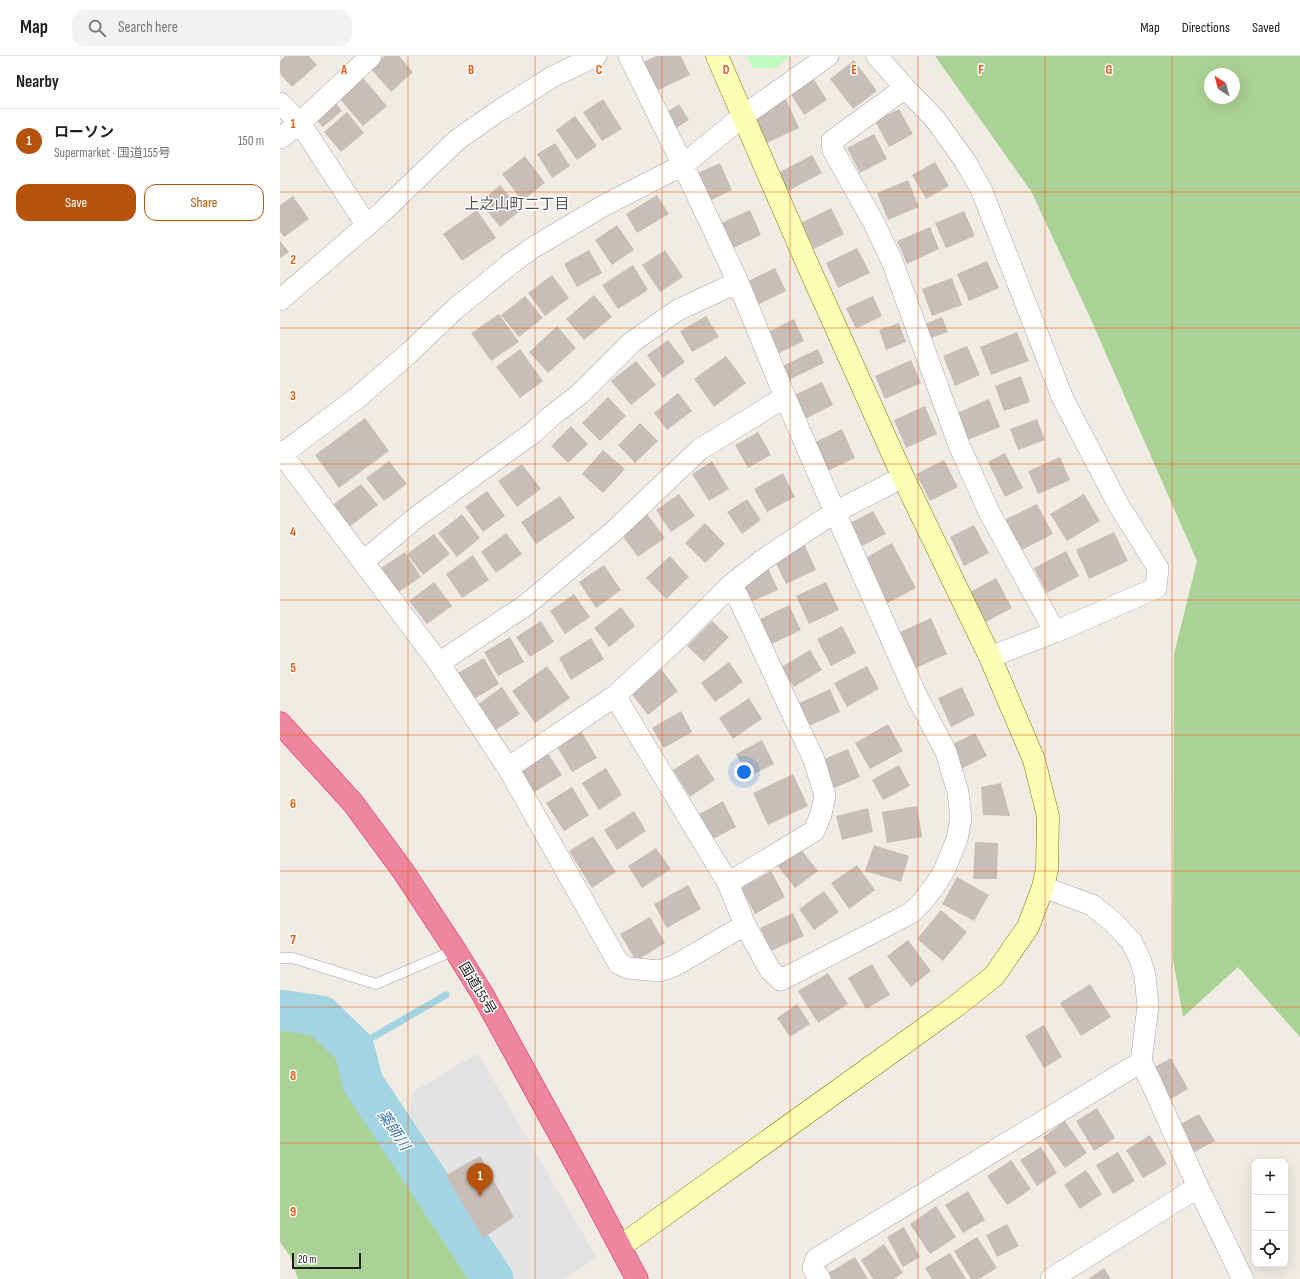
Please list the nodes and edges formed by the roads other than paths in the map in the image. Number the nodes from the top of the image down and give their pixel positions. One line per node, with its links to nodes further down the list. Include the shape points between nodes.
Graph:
1 (371, 56): 10 (street)
2 (596, 56): 13 (street, via 552,77 458,140)
3 (629, 56): 12 (street)
4 (717, 56): 9 (street)
5 (828, 56): 9 (street)
6 (877, 56): 7 (street)
7 (905, 88): 22 (street, via 832,141 833,150 874,223 892,262 959,445 989,512); 22 (street, via 935,119 966,161 981,189 1063,399 1118,504 1158,568 1156,588)
8 (280, 103): 10 (street)
9 (743, 116): 12 (street); 18 (street)
10 (300, 123): 11 (street); 13 (street)
11 (280, 138)
12 (683, 164): 14 (street); 17 (street, via 603,206 524,254 455,309 409,354 357,398)
13 (367, 226): 15 (street)
14 (738, 282): 16 (street); 20 (street, via 678,310 632,342 580,394 534,432 418,516)
15 (280, 300)
16 (785, 398): 19 (street); 24 (street, via 699,450 614,531 526,605)
17 (281, 452): 20 (street)
18 (903, 477): 19 (street); 23 (street)
19 (835, 512): 21 (street, via 764,559); 30 (street, via 917,697 946,752 958,792 960,826 944,871 911,913 781,980 770,970)
20 (364, 561): 24 (street)
21 (732, 584): 25 (street); 28 (street, via 814,760 825,796 814,830)
22 (1055, 632): 23 (street)
23 (990, 657): 29 (street, via 1034,760 1048,816 1047,869)
24 (439, 663): 27 (street)
25 (615, 696): 27 (street); 28 (street)
26 (280, 723): 31 (highway, 国道155号, via 353,803 403,871)
27 (508, 768): 30 (street, via 619,964 628,968 659,971 674,966)
28 (728, 883): 30 (street)
29 (1043, 887): 33 (street, via 1092,905 1131,941 1145,976 1148,1006); 35 (street, via 1028,927 994,976 956,1006)
30 (745, 925)
31 (455, 950): 32 (lane, via 376,984 293,958); 35 (highway, 国道155号, via 483,995)
32 (280, 958)
33 (1141, 1062): 34 (street); 37 (street, via 816,1259 813,1268)
34 (1198, 1187): 38 (street); 39 (street)
35 (621, 1246): 36 (highway, 国道155号)
36 (637, 1279)
37 (820, 1279)
38 (1051, 1279)
39 (1243, 1279)

